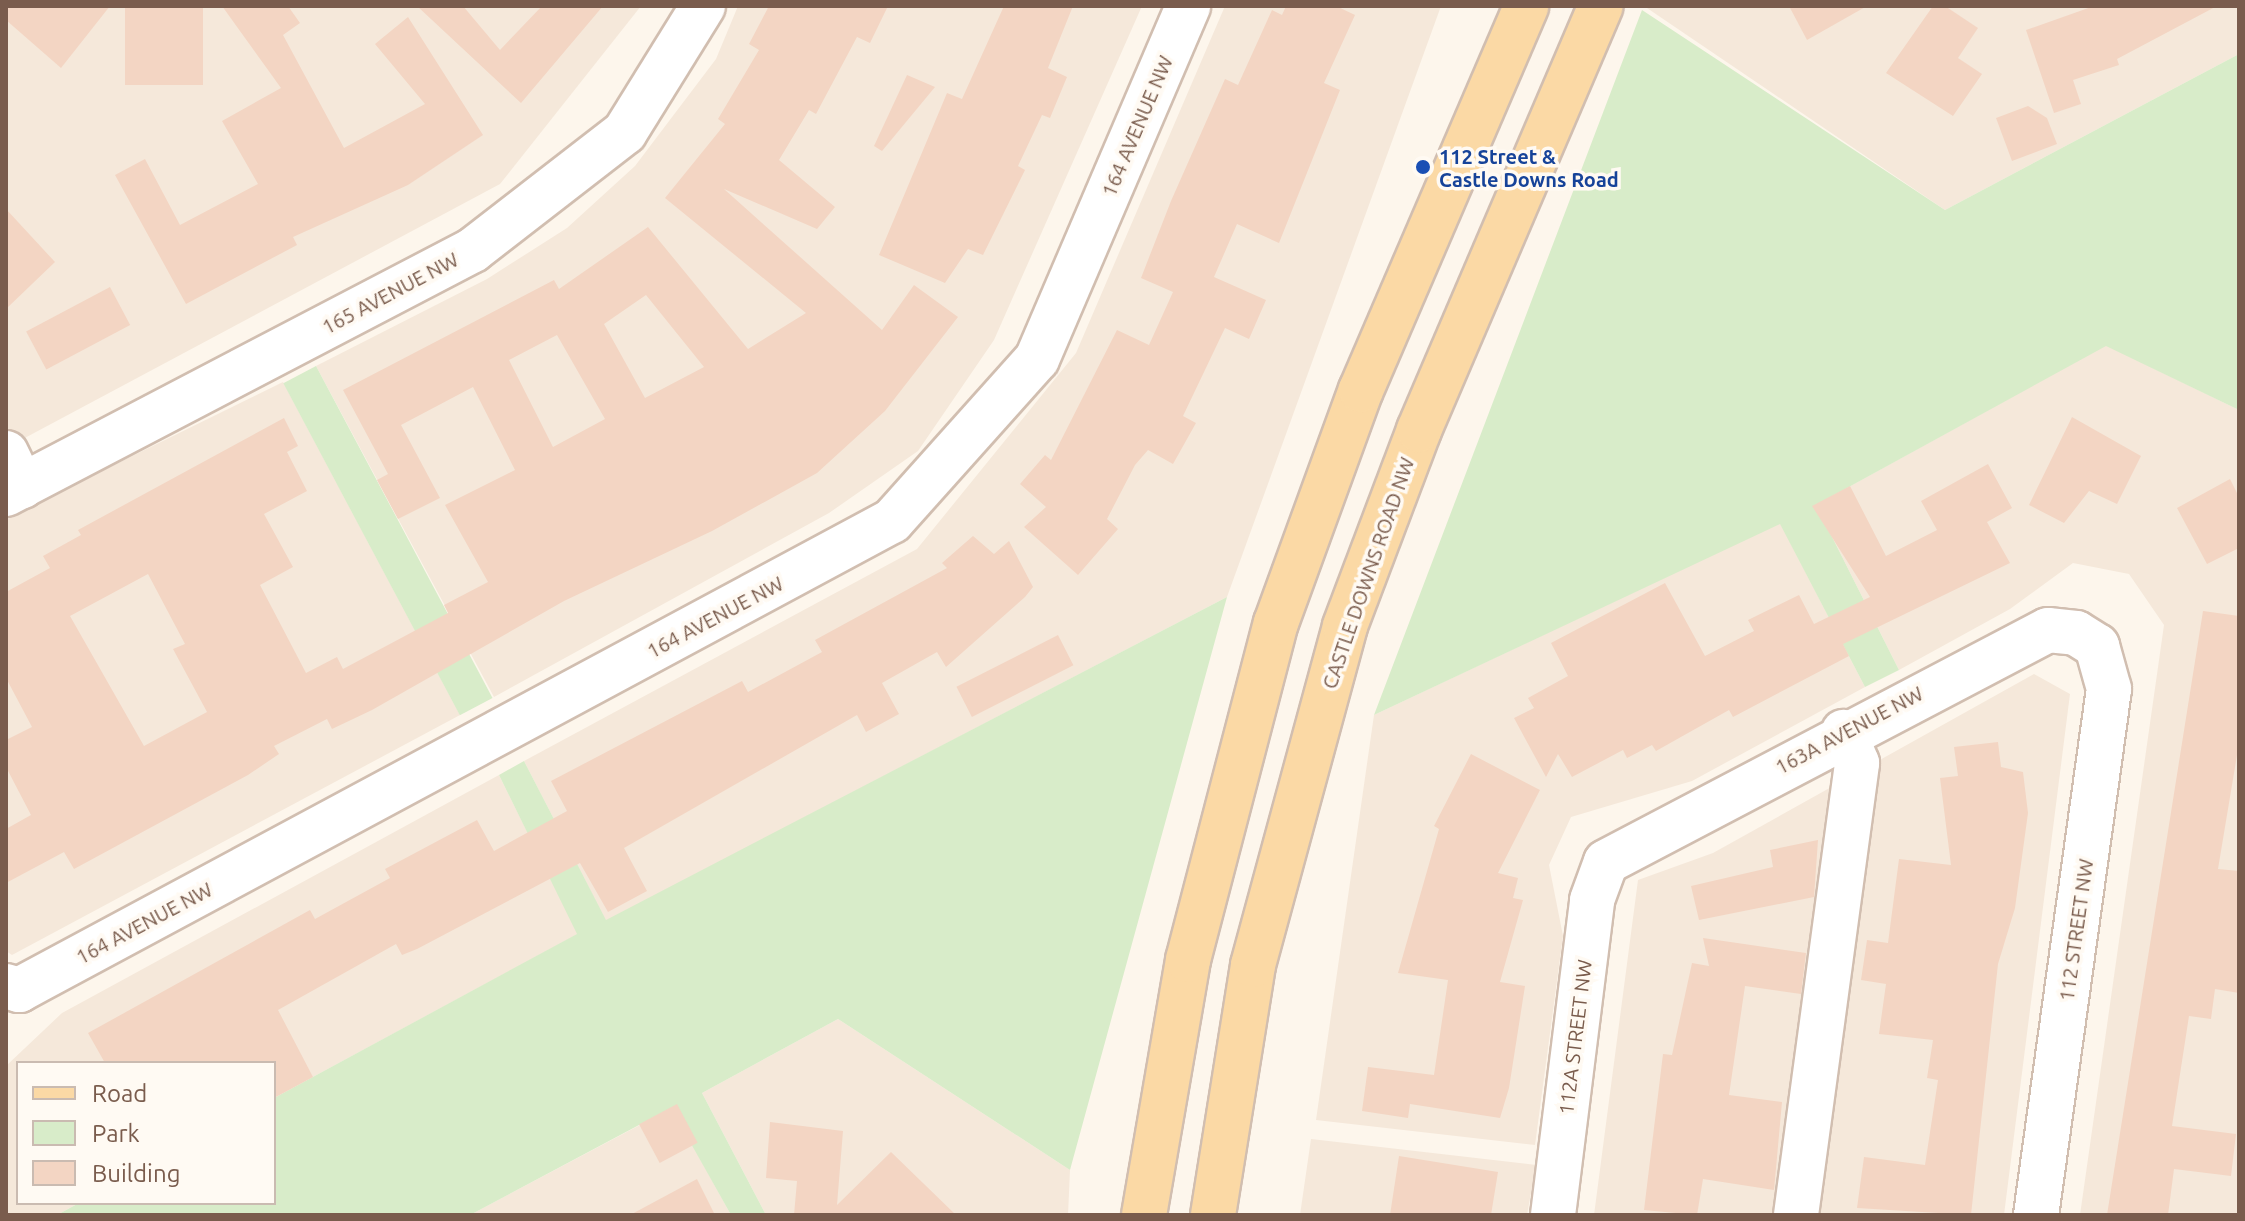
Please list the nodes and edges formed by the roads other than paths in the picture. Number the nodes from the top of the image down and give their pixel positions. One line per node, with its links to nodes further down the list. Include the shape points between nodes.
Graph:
1 (703, 6): 5 (street, 165 AVENUE NW, via 625,132 473,250)
2 (1188, 6): 9 (street, 164 AVENUE NW, via 1037,359 892,521 19,990)
3 (1526, 6): 10 (main road, via 1361,390 1276,623 1191,944)
4 (1601, 6): 11 (main road, CASTLE DOWNS ROAD NW, via 1419,430 1345,626 1253,965)
5 (11, 478)
6 (2097, 646): 7 (street, 163A AVENUE NW, via 2076,633 2029,636); 14 (street, 112 STREET NW, via 2109,689)
7 (1844, 732): 8 (street, 163A AVENUE NW); 13 (street, via 1857,763)
8 (1606, 862): 12 (street, 112A STREET NW, via 1592,900)
9 (6, 986)
10 (1144, 1215)
11 (1213, 1215)
12 (1553, 1215)
13 (1796, 1215)
14 (2036, 1215)

